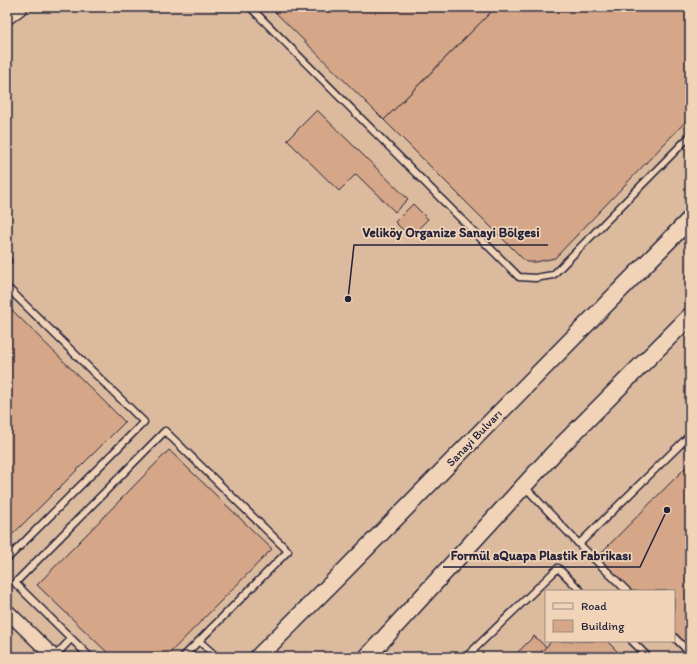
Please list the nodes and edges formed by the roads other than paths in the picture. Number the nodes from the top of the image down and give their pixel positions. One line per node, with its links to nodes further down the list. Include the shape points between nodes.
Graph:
1 (19, 7): 3 (street)
2 (250, 7): 4 (lane, via 519,277 553,275)
3 (7, 16)
4 (690, 136)
5 (690, 219): 24 (street, Sanayi Bulvarı)
6 (7, 294): 11 (lane, via 10,290 144,422)
7 (690, 316): 9 (street)
8 (690, 435): 10 (lane)
9 (524, 486): 10 (lane); 25 (street)
10 (579, 544): 13 (lane)
11 (7, 559)
12 (580, 590): 26 (lane, via 558,568)
13 (626, 590)
14 (7, 611): 20 (street)
15 (675, 638): 19 (lane)
16 (71, 639): 17 (lane, via 14,583 165,431 288,551); 20 (lane); 21 (lane)
17 (199, 641): 22 (lane); 23 (lane)
18 (633, 642): 27 (lane)
19 (690, 653)
20 (54, 657)
21 (90, 657)
22 (183, 657)
23 (217, 657)
24 (258, 657)
25 (367, 657)
26 (466, 657)
27 (648, 657)

